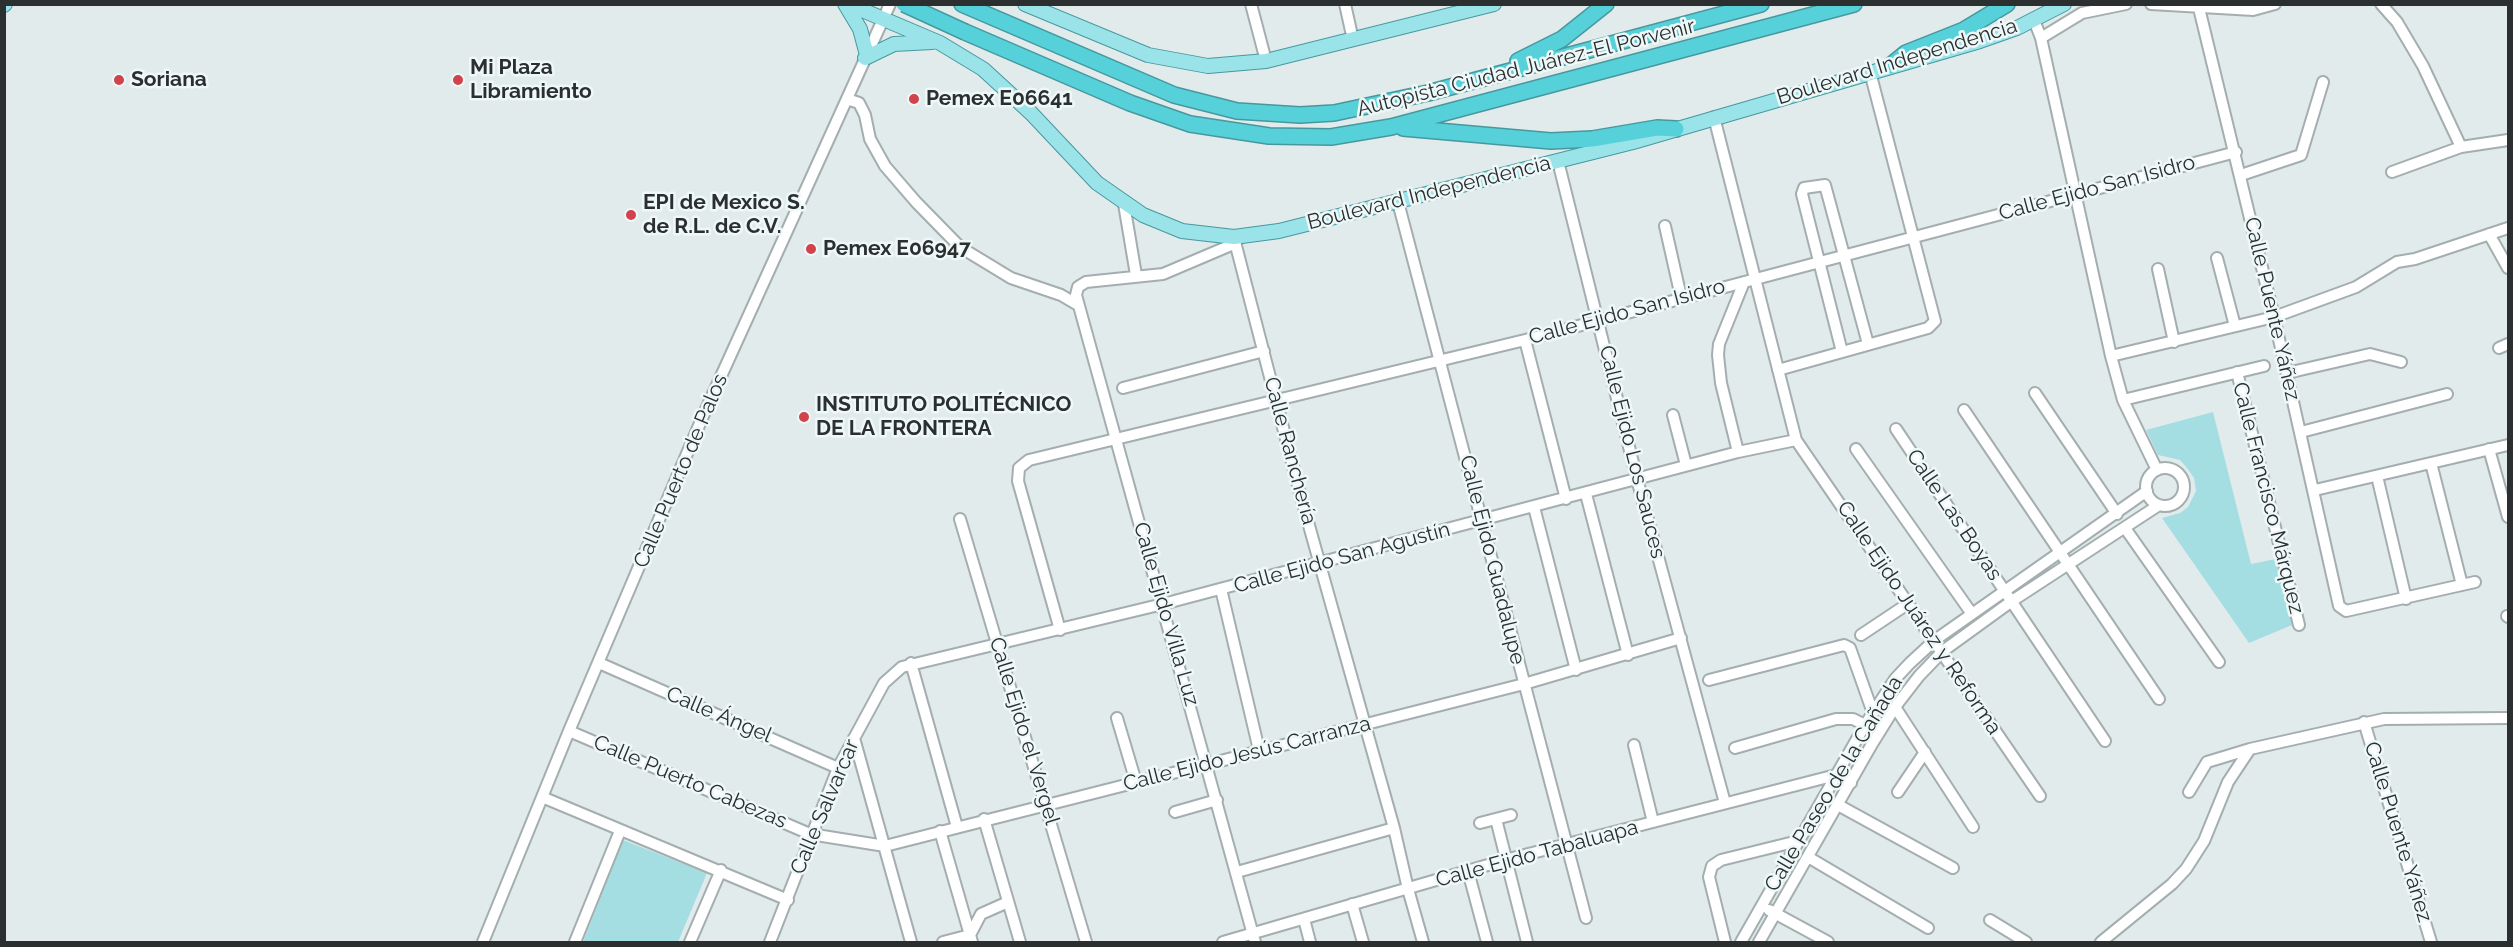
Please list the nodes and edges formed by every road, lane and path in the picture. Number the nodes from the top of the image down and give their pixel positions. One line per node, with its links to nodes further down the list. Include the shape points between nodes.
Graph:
1 (846, 4): 21 (main road, Boulevard Independencia); 26 (main road, via 860,29)
2 (890, 4): 21 (street, Calle Puerto de Palos)
3 (904, 4): 34 (highway, Autopista Ciudad Juárez-El Porvenir, bridge, via 1130,103 1209,128 1300,137 1350,135)
4 (923, 4): 24 (main road, via 922,19)
5 (962, 4): 30 (highway, via 1151,87 1225,108 1275,114 1334,113)
6 (1025, 4): 27 (main road, via 1118,44 1172,61 1208,66)
7 (1251, 4): 27 (street)
8 (1345, 4): 25 (street)
9 (1494, 4): 25 (main road)
10 (1606, 4): 30 (highway, via 1562,39)
11 (1761, 4): 30 (highway)
12 (1854, 4): 34 (highway, Autopista Ciudad Juárez-El Porvenir)
13 (2007, 4): 28 (highway, via 1964,30 1906,53)
14 (2064, 4): 22 (main road, Boulevard Independencia)
15 (2126, 4): 20 (street)
16 (2151, 4): 19 (street)
17 (2275, 4): 19 (street, via 2260,10)
18 (2381, 4): 37 (street, via 2397,22 2423,66)
19 (2199, 8): 38 (street, Calle Puente Yáñez)
20 (2080, 9): 23 (street)
21 (884, 19): 24 (main road, Boulevard Independencia); 26 (street, Calle Puerto de Palos)
22 (2034, 20): 23 (street); 28 (main road, Boulevard Independencia, via 1980,41)
23 (2041, 38): 42 (street)
24 (934, 40): 26 (main road, via 894,44); 44 (main road, Boulevard Independencia, via 997,80 1097,183)
25 (1353, 40): 27 (main road)
26 (866, 57): 32 (street, Calle Puerto de Palos)
27 (1266, 61)
28 (1890, 66): 29 (main road, Boulevard Independencia)
29 (1870, 72): 33 (main road, Boulevard Independencia); 48 (street)
30 (1473, 80)
31 (2323, 82): 41 (street, via 2301,155)
32 (847, 99): 58 (street, via 859,103 870,139 885,166 960,247 1011,278); 126 (street, Calle Puerto de Palos, via 708,407)
33 (1714, 117): 35 (main road, Boulevard Independencia); 56 (street)
34 (1391, 127): 35 (highway, via 1551,141)
35 (1676, 129): 39 (main road, Boulevard Independencia)
36 (2508, 140): 37 (street)
37 (2461, 147): 40 (street)
38 (2235, 152): 41 (street, Calle Puente Yáñez); 42 (street, Calle Ejido San Isidro)
39 (1558, 161): 43 (main road, Boulevard Independencia); 60 (street, Calle Ejido Los Sauces)
40 (2392, 172)
41 (2241, 175): 59 (street, Calle Puente Yáñez)
42 (2075, 193): 48 (street, Calle Ejido San Isidro); 67 (street)
43 (1398, 202): 49 (main road, Boulevard Independencia); 68 (street, Calle Ejido Guadalupe)
44 (1124, 204): 49 (main road, Boulevard Independencia, via 1182,231); 55 (street)
45 (1665, 226): 57 (street)
46 (2508, 228): 47 (street)
47 (2489, 234): 53 (street); 59 (street, via 2388,266 2355,287)
48 (1914, 237): 50 (street, Calle Ejido San Isidro); 64 (street, via 1934,324)
49 (1235, 240): 55 (street, via 1170,272); 65 (street, Calle Ranchería)
50 (1845, 255): 52 (street, Calle Ejido San Isidro); 52 (street, via 1825,185 1804,188); 64 (street)
51 (2217, 258): 61 (street)
52 (1819, 261): 56 (street, Calle Ejido San Isidro); 66 (street)
53 (2508, 268)
54 (2158, 269): 63 (street)
55 (1136, 275): 58 (street, Calle Ejido Villa Luz, via 1086,282 1078,287)
56 (1749, 280): 57 (street, Calle Ejido San Isidro); 71 (street); 88 (street, via 1719,344 1721,383)
57 (1681, 297): 60 (street, Calle Ejido San Isidro)
58 (1078, 306): 83 (street, Calle Ejido Villa Luz)
59 (2274, 317): 61 (street); 73 (street, Calle Puente Yáñez)
60 (1598, 320): 62 (street, Calle Ejido San Isidro); 93 (street, Calle Ejido Los Sauces)
61 (2235, 326): 63 (street)
62 (1525, 339): 68 (street, Calle Ejido San Isidro); 97 (street)
63 (2174, 342): 67 (street)
64 (1868, 344): 66 (street)
65 (1264, 351): 74 (street); 77 (street, Calle Ranchería)
66 (1842, 352): 71 (street)
67 (2111, 356): 78 (street)
68 (1439, 359): 77 (street, Calle Ejido San Isidro); 103 (street, Calle Ejido Guadalupe)
69 (2401, 362): 73 (street, via 2370,354)
70 (2264, 366): 72 (street, Calle Francisco Márquez)
71 (1778, 370): 84 (street)
72 (2237, 372): 78 (street, Calle Francisco Márquez); 117 (street, Calle Francisco Márquez)
73 (2287, 373): 82 (street, Calle Puente Yáñez)
74 (1123, 388)
75 (2035, 393): 100 (street)
76 (2447, 394): 82 (street)
77 (1276, 399): 83 (street, Calle Ejido San Isidro); 106 (street, Calle Ranchería)
78 (2123, 400): 91 (street)
79 (1964, 410): 105 (street)
80 (1673, 415): 90 (street)
81 (1896, 429): 111 (street, Calle Las Boyas)
82 (2301, 432): 94 (street, Calle Puente Yáñez)
83 (1117, 439): 115 (street, Calle Ejido Villa Luz); 118 (street, Calle Ejido San Isidro, via 1029,460 1019,468 1018,481)
84 (1796, 440): 88 (street, Calle Ejido San Agustín); 114 (street, Calle Ejido Juárez y Reforma)
85 (2508, 445): 87 (street)
86 (1856, 449): 116 (street)
87 (2489, 450): 89 (street); 101 (street)
88 (1738, 452): 90 (street, Calle Ejido San Agustín)
89 (2431, 463): 92 (street); 109 (street)
90 (1686, 465): 93 (street, Calle Ejido San Agustín)
91 (2157, 470): 95 (street, via 2148,479); 98 (street, via 2175,471 2184,487 2176,503)
92 (2377, 476): 94 (street); 112 (street)
93 (1637, 479): 96 (street, Calle Ejido San Agustín); 120 (street, Calle Ejido Los Sauces)
94 (2315, 490): 112 (street, Calle Puente Yáñez, via 2337,603 2343,610)
95 (2147, 491): 98 (street); 100 (street, Calle Paseo de la Cañada)
96 (1586, 494): 97 (street, Calle Ejido San Agustín); 124 (street)
97 (1566, 499): 99 (street, Calle Ejido San Agustín)
98 (2158, 505): 104 (street)
99 (1534, 507): 103 (street, Calle Ejido San Agustín); 128 (street)
100 (2117, 514): 105 (street, Calle Paseo de la Cañada)
101 (2508, 517)
102 (960, 519): 122 (street, Calle Ejido el Vergel)
103 (1482, 522): 106 (street, Calle Ejido San Agustín); 131 (street, Calle Ejido Guadalupe)
104 (2125, 528): 107 (street); 125 (street)
105 (2060, 552): 107 (street); 111 (street, Calle Paseo de la Cañada)
106 (1319, 561): 110 (street, Calle Ejido San Agustín); 138 (street, Calle Ranchería)
107 (2069, 565): 113 (street, Calle Paseo de la Cañada); 132 (street)
108 (2475, 582): 109 (street)
109 (2462, 585): 112 (street)
110 (1221, 589): 115 (street, Calle Ejido San Agustín); 146 (street)
111 (2005, 591): 113 (street, Calle Las Boyas); 116 (street, Calle Paseo de la Cañada)
112 (2406, 599)
113 (2012, 601): 123 (street, Calle Paseo de la Cañada); 142 (street, Calle Las Boyas)
114 (1909, 603): 119 (street); 121 (street, Calle Ejido Juárez y Reforma)
115 (1163, 604): 118 (street, Calle Ejido San Agustín); 148 (street, Calle Ejido Villa Luz)
116 (1972, 614): 121 (street, Calle Paseo de la Cañada)
117 (2299, 625)
118 (1060, 630): 122 (street, Calle Ejido San Agustín)
119 (1861, 635)
120 (1681, 638): 124 (street, Calle Ejido Jesús Carranza); 158 (street, Calle Ejido Los Sauces)
121 (1935, 640): 123 (street, Calle Ejido Juárez y Reforma); 134 (street, Calle Paseo de la Cañada, via 1895,679)
122 (998, 645): 127 (street, Calle Ejido San Agustín); 159 (street, Calle Ejido el Vergel)
123 (1943, 651): 133 (street, Calle Paseo de la Cañada); 155 (street, Calle Ejido Juárez y Reforma)
124 (1628, 655): 128 (street, Calle Ejido Jesús Carranza)
125 (2219, 662)
126 (599, 663): 140 (street, Calle Puerto de Palos); 149 (street, Calle Ángel)
127 (911, 663): 129 (street, Calle Ejido San Agustín); 167 (street)
128 (1576, 669): 131 (street, Calle Ejido Jesús Carranza)
129 (890, 676): 141 (street, Calle Salvarcar)
130 (1709, 680): 134 (street, via 1844,645 1850,648)
131 (1524, 684): 138 (street, Calle Ejido Jesús Carranza); 174 (street, Calle Ejido Guadalupe)
132 (2159, 699)
133 (1895, 707): 147 (street); 152 (street, Calle Paseo de la Cañada)
134 (1873, 713): 139 (street, Calle Paseo de la Cañada)
135 (1117, 718): 151 (street)
136 (2508, 718): 137 (street)
137 (2364, 722): 145 (street); 214 (street, Calle Puente Yáñez)
138 (1364, 725): 146 (street, Calle Ejido Jesús Carranza); 169 (street, Calle Ranchería)
139 (1865, 725): 144 (street, via 1853,719 1836,719); 150 (street, Calle Paseo de la Cañada)
140 (570, 731): 156 (street, Calle Puerto de Palos); 172 (street, Calle Puerto Cabezas)
141 (854, 738): 149 (street, Calle Salvarcar); 175 (street)
142 (2105, 741)
143 (1634, 745): 165 (street)
144 (1736, 748)
145 (2250, 749): 154 (street, via 2207,762); 213 (street, via 2228,782 2204,841 2186,869)
146 (1259, 750): 148 (street, Calle Ejido Jesús Carranza)
147 (1925, 752): 153 (street); 168 (street)
148 (1207, 763): 151 (street, Calle Ejido Jesús Carranza); 157 (street, Calle Ejido Villa Luz)
149 (838, 768): 172 (street, Calle Salvarcar)
150 (1836, 775): 152 (street); 158 (street, Calle Ejido Tabaluapa); 173 (street, Calle Paseo de la Cañada)
151 (1136, 782): 159 (street, Calle Ejido Jesús Carranza)
152 (1851, 783): 160 (street, Calle Paseo de la Cañada)
153 (1898, 792)
154 (2189, 792)
155 (2040, 796)
156 (542, 797): 170 (street); 194 (street, Calle Puerto de Palos)
157 (1217, 800): 161 (street); 181 (street, Calle Ejido Villa Luz)
158 (1725, 803): 165 (street, Calle Ejido Tabaluapa)
159 (1047, 804): 163 (street, Calle Ejido Jesús Carranza); 201 (street, Calle Ejido el Vergel)
160 (1838, 805): 176 (street, Calle Paseo de la Cañada); 178 (street)
161 (1175, 812)
162 (1510, 815): 164 (street)
163 (984, 819): 167 (street, Calle Ejido Jesús Carranza); 184 (street)
164 (1496, 819): 166 (street); 177 (street)
165 (1653, 822): 174 (street, Calle Ejido Tabaluapa)
166 (1480, 823)
167 (957, 827): 171 (street, Calle Ejido Jesús Carranza)
168 (1973, 827)
169 (1394, 828): 181 (street); 182 (street, Calle Ranchería)
170 (620, 831): 179 (street); 195 (street)
171 (940, 831): 175 (street, Calle Ejido Jesús Carranza); 193 (street)
172 (810, 834): 175 (street, Calle Ejido Jesús Carranza); 183 (street, Calle Salvarcar)
173 (1798, 841): 186 (street, Calle Paseo de la Cañada); 208 (street, via 1721,860 1712,866 1709,877)
174 (1566, 844): 177 (street, Calle Ejido Tabaluapa); 188 (street, Calle Ejido Guadalupe)
175 (885, 846): 198 (street)
176 (1808, 857): 187 (street, Calle Paseo de la Cañada); 191 (street)
177 (1505, 860): 180 (street, Calle Ejido Tabaluapa); 207 (street)
178 (1953, 868)
179 (721, 870): 183 (street); 196 (street)
180 (1468, 871): 182 (street, Calle Ejido Tabaluapa); 206 (street)
181 (1237, 872): 192 (street, Calle Ejido Villa Luz)
182 (1408, 889): 185 (street, Calle Ejido Tabaluapa); 205 (street, Calle Ranchería)
183 (788, 900): 197 (street, Calle Salvarcar)
184 (1008, 902): 193 (street, via 981,914); 200 (street)
185 (1352, 904): 189 (street, Calle Ejido Tabaluapa); 204 (street)
186 (1761, 905): 187 (street); 209 (street, Calle Paseo de la Cañada)
187 (1774, 913): 210 (street, Calle Paseo de la Cañada); 211 (street)
188 (1586, 918)
189 (1304, 919): 192 (street, Calle Ejido Tabaluapa); 203 (street)
190 (1989, 920): 212 (street)
191 (1929, 928)
192 (1253, 938): 202 (street, Calle Ejido Tabaluapa)
193 (971, 939): 199 (street)
194 (483, 942)
195 (575, 942)
196 (690, 942)
197 (770, 942)
198 (911, 942)
199 (943, 942)
200 (1020, 942)
201 (1086, 942)
202 (1224, 942)
203 (1310, 942)
204 (1363, 942)
205 (1423, 942)
206 (1487, 942)
207 (1527, 942)
208 (1725, 942)
209 (1741, 942)
210 (1759, 942)
211 (1828, 942)
212 (2026, 942)
213 (2101, 942)
214 (2431, 942)

